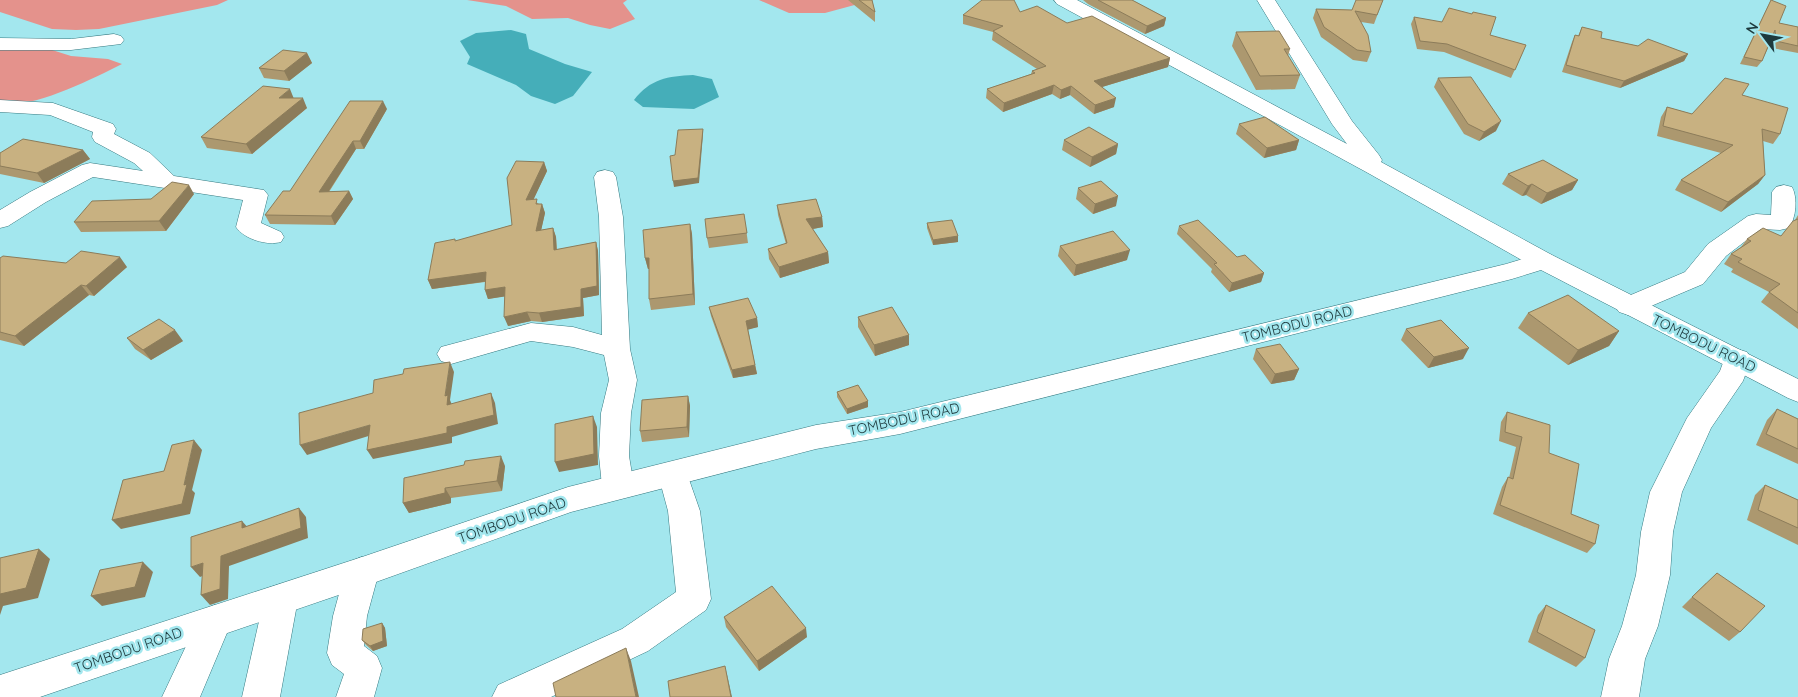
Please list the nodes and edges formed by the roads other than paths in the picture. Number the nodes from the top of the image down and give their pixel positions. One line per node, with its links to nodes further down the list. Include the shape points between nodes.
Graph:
1 (1063, 0): 6 (street)
2 (1266, 0): 6 (street, via 1343,124)
3 (114, 40): 4 (street, via 94,44)
4 (0, 44)
5 (0, 106): 8 (street, via 53,109 105,129 103,137 142,158)
6 (1376, 168): 12 (street)
7 (605, 177): 14 (street, via 611,217)
8 (166, 181): 10 (street, via 90,170); 11 (street, via 256,195 248,227)
9 (1784, 192): 13 (street, via 1780,223 1756,221 1717,250 1694,278)
10 (0, 221)
11 (272, 237)
12 (1543, 261): 13 (street, TOMBODU ROAD); 18 (street, TOMBODU ROAD, via 900,423 816,437)
13 (1628, 306): 16 (street, TOMBODU ROAD)
14 (616, 349): 15 (street, via 573,337 531,332); 19 (street, via 623,380 616,413 614,456)
15 (451, 354)
16 (1737, 359): 17 (street, TOMBODU ROAD); 28 (street, via 1733,374 1697,426 1666,492 1660,514 1653,575 1640,626 1627,659)
17 (1798, 391)
18 (673, 474): 19 (street, TOMBODU ROAD); 27 (street, via 684,511 694,599 635,640)
19 (618, 486): 20 (street, TOMBODU ROAD, via 568,500)
20 (362, 572): 21 (street, TOMBODU ROAD); 26 (street, via 350,616 346,653 364,668)
21 (281, 599): 22 (street, TOMBODU ROAD); 25 (street)
22 (215, 620): 23 (street, TOMBODU ROAD); 24 (street)
23 (0, 693)
24 (181, 697)
25 (261, 697)
26 (355, 697)
27 (511, 697)
28 (1620, 697)

